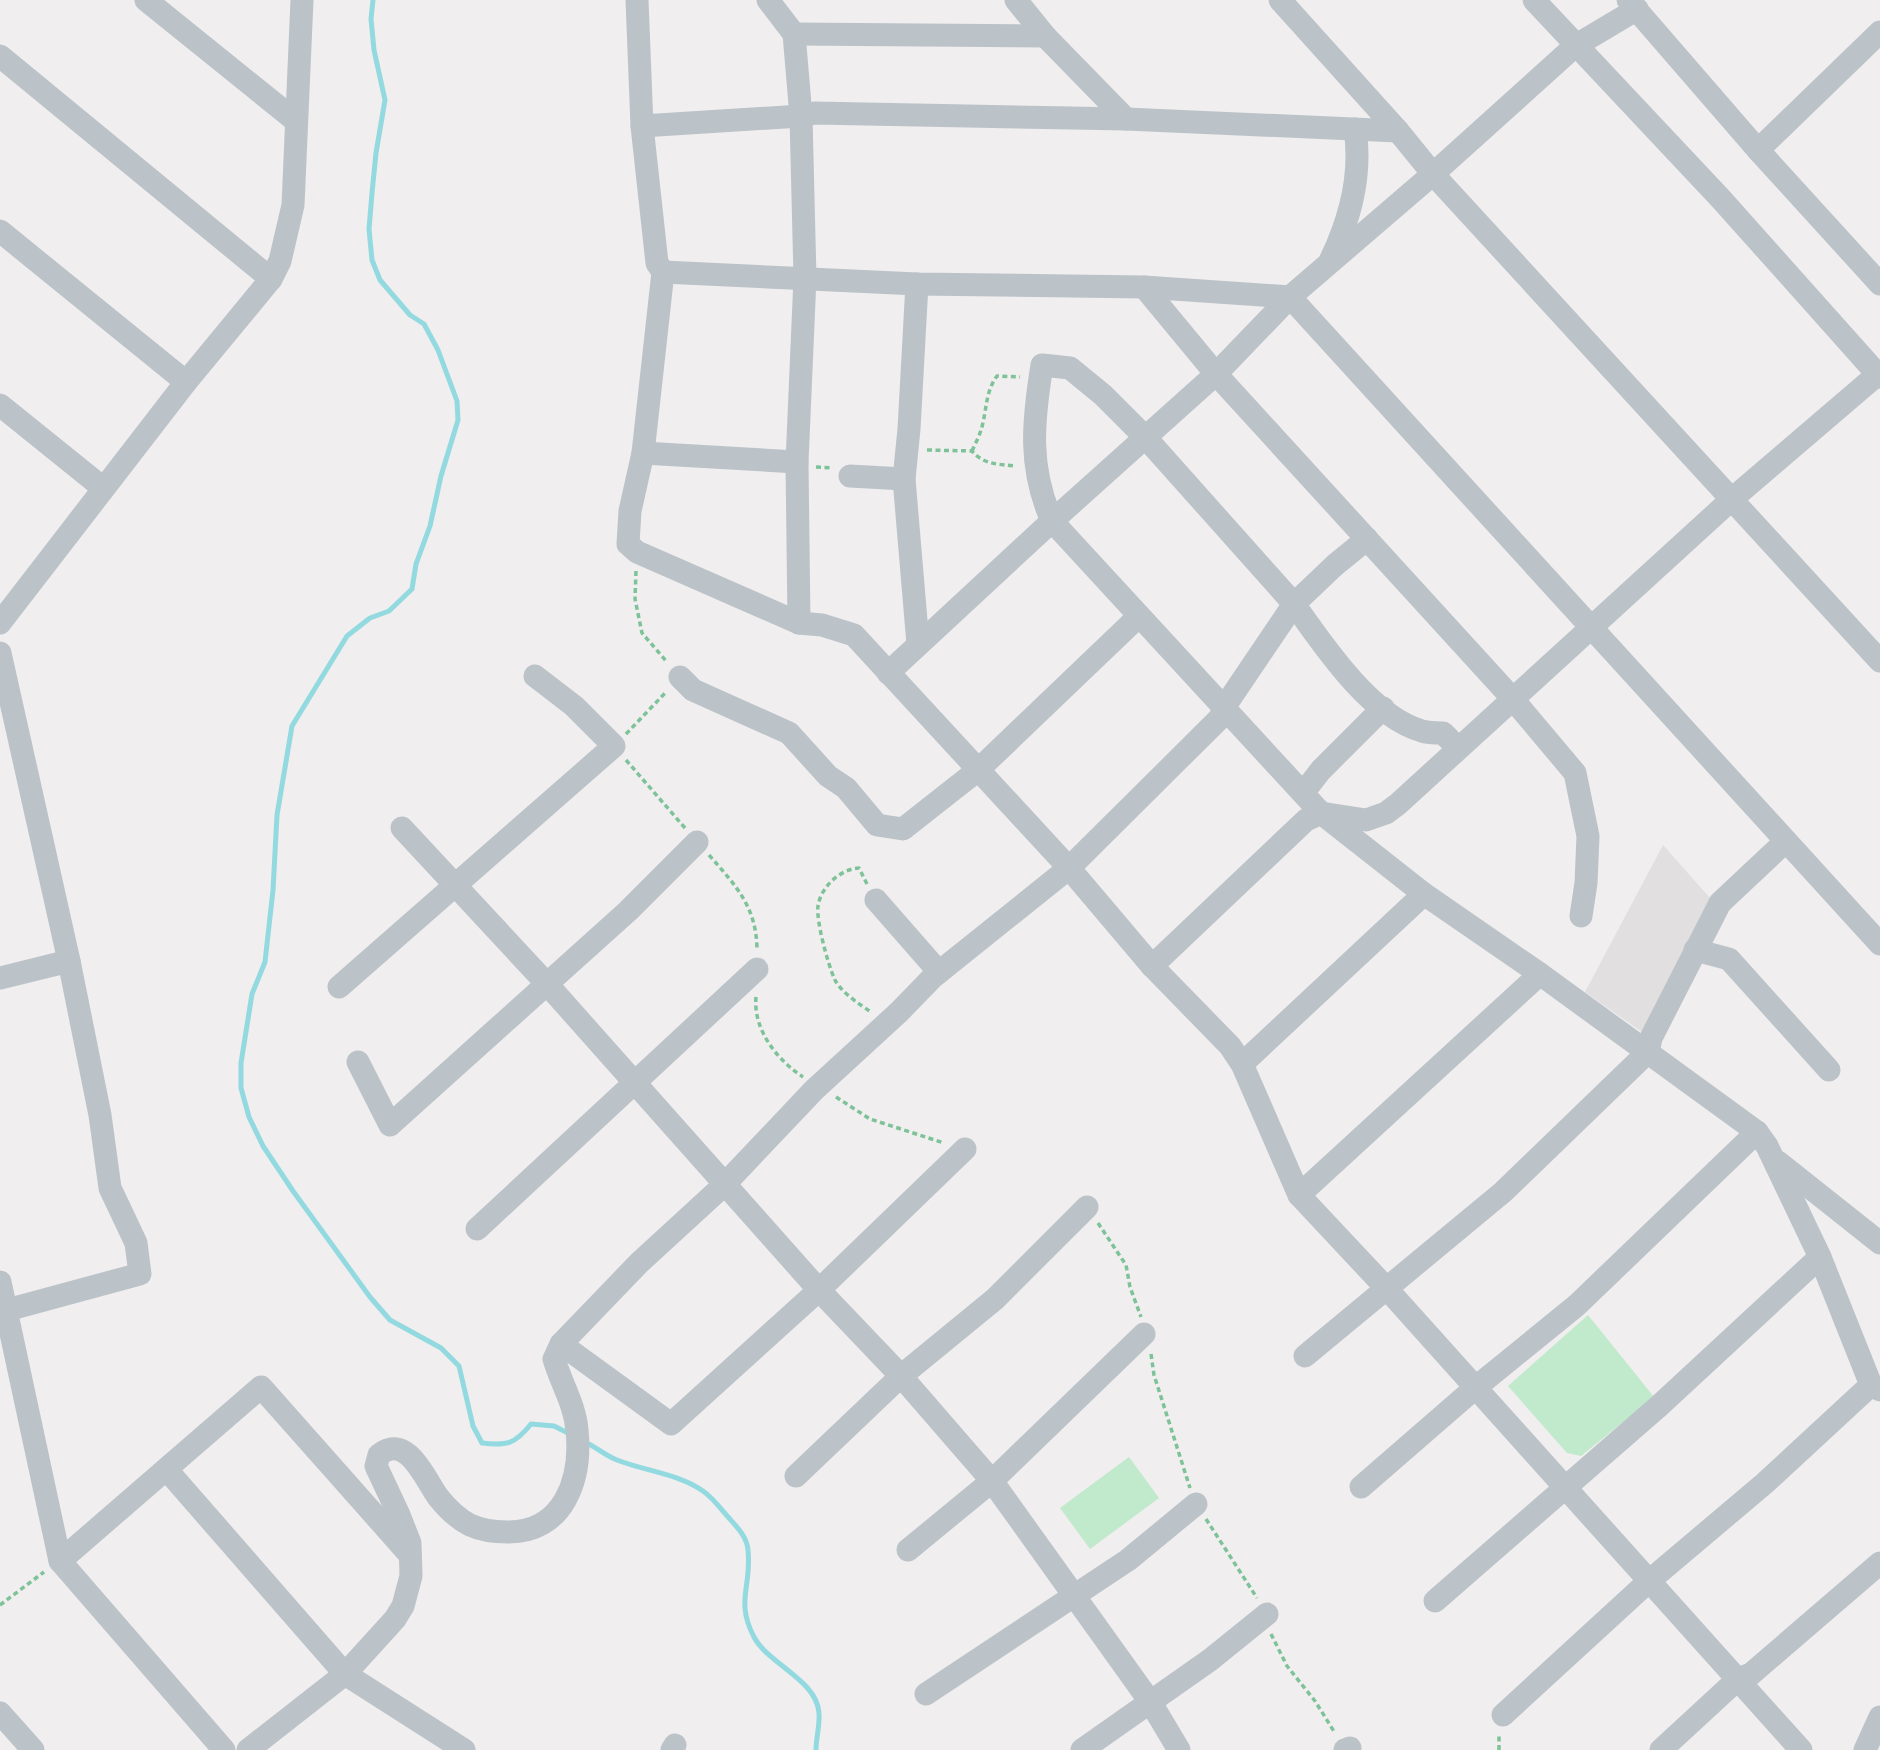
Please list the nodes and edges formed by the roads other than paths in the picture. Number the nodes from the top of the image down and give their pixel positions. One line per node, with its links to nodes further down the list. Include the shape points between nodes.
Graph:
1 (146, 0): 16 (street)
2 (302, 0): 16 (street)
3 (637, 0): 17 (street)
4 (768, 0): 10 (street)
5 (1016, 0): 11 (street)
6 (1280, 0): 19 (street)
7 (1534, 0): 12 (street)
8 (1633, 5): 12 (street); 20 (street)
9 (1880, 32): 20 (street)
10 (794, 34): 11 (street); 14 (street)
11 (1045, 36): 15 (street)
12 (1575, 46): 21 (street); 32 (street, via 1721,199)
13 (0, 56): 26 (street)
14 (801, 116): 15 (street); 17 (street); 25 (street)
15 (1126, 119): 18 (street)
16 (296, 121): 26 (street, via 293,205)
17 (642, 126): 24 (street, via 657,263)
18 (1355, 129): 19 (street); 23 (street, via 1356,182)
19 (1398, 131): 21 (street)
20 (1758, 150): 28 (street)
21 (1433, 174): 23 (street); 41 (street)
22 (0, 231): 33 (street)
23 (1328, 265): 30 (street)
24 (663, 272): 25 (street); 36 (street)
25 (805, 278): 27 (street); 37 (street)
26 (271, 279): 33 (street)
27 (917, 284): 29 (street); 39 (street)
28 (1880, 284)
29 (1144, 287): 30 (street); 31 (street)
30 (1290, 297): 31 (street); 48 (street)
31 (1216, 374): 35 (street); 43 (street)
32 (1879, 376): 41 (street)
33 (186, 382): 40 (street)
34 (0, 405): 40 (street)
35 (1146, 438): 42 (street); 42 (street, via 1070,368 1042,365 1034,414 1035,468); 44 (street)
36 (643, 453): 37 (street); 47 (street, via 628,544)
37 (797, 462): 47 (street)
38 (850, 476): 39 (street)
39 (904, 479): 49 (street)
40 (103, 488): 46 (street)
41 (1732, 499): 48 (street); 51 (street)
42 (1052, 520): 45 (street); 49 (street)
43 (1367, 539): 44 (street); 55 (street)
44 (1294, 604): 56 (street, via 1342,671); 57 (street)
45 (1139, 616): 57 (street); 59 (street)
46 (0, 623)
47 (799, 623): 52 (street, via 854,635)
48 (1590, 626): 55 (street); 63 (street)
49 (918, 644): 52 (street)
50 (0, 653): 72 (street)
51 (1880, 661)
52 (888, 673): 59 (street)
53 (535, 676): 66 (street, via 614,746)
54 (680, 677): 59 (street, via 693,690 789,733 877,825 903,829)
55 (1512, 698): 58 (street); 69 (street, via 1575,773 1588,836)
56 (1382, 708): 58 (street, via 1404,724 1443,733); 60 (street)
57 (1223, 709): 60 (street); 65 (street, via 1220,718)
58 (1458, 748): 61 (street, via 1386,813 1366,820)
59 (978, 770): 65 (street)
60 (1303, 793): 61 (street)
61 (1321, 813): 67 (street); 73 (street, via 1306,820)
62 (402, 828): 66 (street)
63 (1786, 841): 70 (street); 71 (street, via 1720,904)
64 (697, 842): 78 (street)
65 (1069, 868): 73 (street); 75 (street)
66 (456, 887): 78 (street); 79 (street)
67 (1424, 894): 76 (street); 82 (street)
68 (876, 900): 75 (street)
69 (1581, 916)
70 (1877, 933)
71 (1695, 950): 80 (street); 83 (street, via 1729,959)
72 (69, 961): 77 (street); 97 (street, via 110,1188 136,1242 140,1274)
73 (1152, 966): 82 (street)
74 (757, 969): 84 (street)
75 (939, 972): 88 (street, via 814,1090)
76 (1540, 974): 80 (street); 89 (street)
77 (0, 978)
78 (547, 984): 81 (street, via 390,1125); 84 (street)
79 (339, 987)
80 (1648, 1052): 85 (street); 96 (street, via 1503,1192)
81 (358, 1062)
82 (1242, 1064): 89 (street)
83 (1829, 1070)
84 (634, 1083): 88 (street); 91 (street)
85 (1757, 1132): 87 (street); 102 (street, via 1577,1305)
86 (965, 1149): 95 (street)
87 (1773, 1158): 92 (street); 93 (street)
88 (724, 1185): 95 (street); 99 (street)
89 (1299, 1195): 96 (street)
90 (1087, 1207): 101 (street, via 995,1299)
91 (478, 1229)
92 (1880, 1242)
93 (1820, 1257): 103 (street); 108 (street)
94 (0, 1282): 97 (street)
95 (819, 1290): 99 (street, via 671,1424); 101 (street)
96 (1388, 1290): 100 (street); 102 (street)
97 (3, 1311): 112 (street)
98 (1144, 1334): 106 (street)
99 (561, 1343): 111 (street, via 554,1359 576,1417 578,1435 576,1469 562,1507 550,1520 526,1531 477,1527 440,1500 410,1455 401,1449 385,1450 376,1466 407,1532)
100 (1306, 1356)
101 (901, 1376): 105 (street); 106 (street)
102 (1475, 1388): 107 (street); 108 (street)
103 (1875, 1388): 114 (street)
104 (167, 1469): 111 (street, via 261,1387); 112 (street); 118 (street)
105 (796, 1476)
106 (992, 1481): 110 (street); 115 (street)
107 (1361, 1487)
108 (1564, 1487): 114 (street); 116 (street)
109 (1196, 1504): 115 (street)
110 (908, 1550)
111 (412, 1558): 118 (street, via 403,1606)
112 (60, 1561): 126 (street)
113 (1880, 1563): 119 (street, via 1751,1674)
114 (1649, 1581): 119 (street); 123 (street)
115 (1075, 1596): 120 (street); 121 (street)
116 (1435, 1601)
117 (1267, 1614): 121 (street)
118 (345, 1674): 127 (street); 128 (street)
119 (1738, 1679): 131 (street); 132 (street)
120 (926, 1695)
121 (1151, 1703): 129 (street); 130 (street)
122 (0, 1713): 125 (street)
123 (1503, 1714)
124 (1880, 1717): 133 (street)
125 (33, 1750)
126 (224, 1750)
127 (248, 1750)
128 (464, 1750)
129 (1082, 1750)
130 (1179, 1750)
131 (1661, 1750)
132 (1801, 1750)
133 (1865, 1750)

